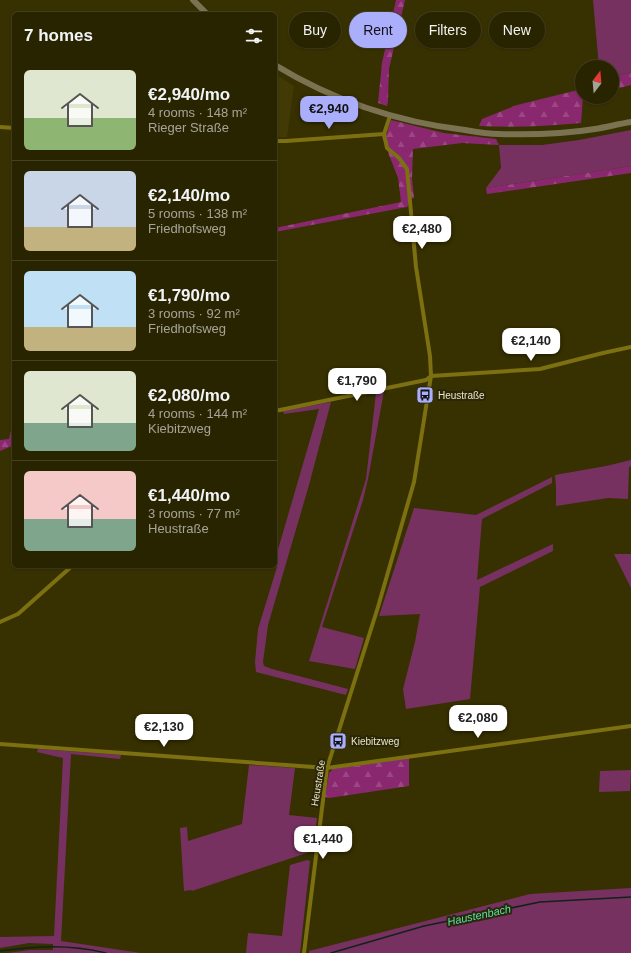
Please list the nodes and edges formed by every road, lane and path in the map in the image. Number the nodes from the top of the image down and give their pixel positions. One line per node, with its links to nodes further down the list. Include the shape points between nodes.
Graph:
1 (193, 0): 2 (main road)
2 (205, 12)
3 (277, 66): 4 (main road, via 315,87)
4 (390, 116): 5 (main road, via 444,128 498,134 546,134); 8 (street)
5 (631, 122)
6 (0, 127): 7 (street)
7 (12, 128)
8 (384, 134): 9 (street); 11 (street, Heustraße, via 388,148 407,169 416,267)
9 (277, 141)
10 (631, 347): 11 (street, via 540,369)
11 (431, 376): 12 (street, via 426,380); 17 (street, Heustraße, via 414,482)
12 (277, 412)
13 (70, 568): 14 (street, via 18,614)
14 (0, 622)
15 (631, 726): 17 (street)
16 (0, 744): 17 (street)
17 (327, 768): 18 (street, Heustraße)
18 (304, 952)

